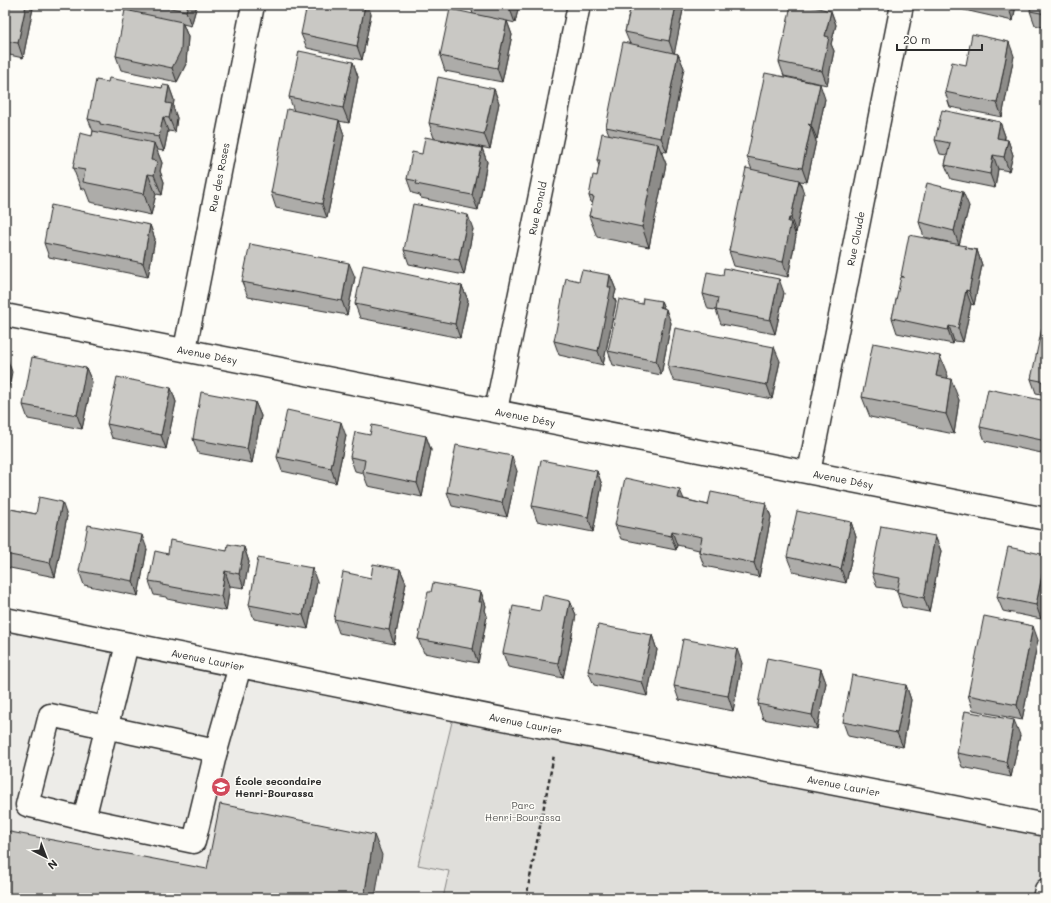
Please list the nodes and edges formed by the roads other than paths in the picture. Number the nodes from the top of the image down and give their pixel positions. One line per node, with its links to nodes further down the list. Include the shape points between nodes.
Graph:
1 (253, 5): 5 (street, Rue des Roses)
2 (579, 5): 6 (street, Rue Ronald)
3 (902, 5): 7 (street, Rue Claude)
4 (5, 315): 5 (street, Avenue Désy)
5 (185, 349): 6 (street, Avenue Désy)
6 (496, 410): 7 (street, Avenue Désy)
7 (808, 472): 8 (street, Avenue Désy)
8 (1046, 519)
9 (5, 619): 10 (street, Avenue Laurier)
10 (127, 644): 11 (street, Avenue Laurier); 12 (street)
11 (240, 666): 13 (street); 15 (street, Avenue Laurier)
12 (106, 726): 13 (street); 14 (street); 14 (street, via 50,715 27,805)
13 (216, 751): 14 (street, via 194,842)
14 (84, 819)
15 (1046, 825)
16 (1046, 890): 17 (street)
17 (1044, 898)

